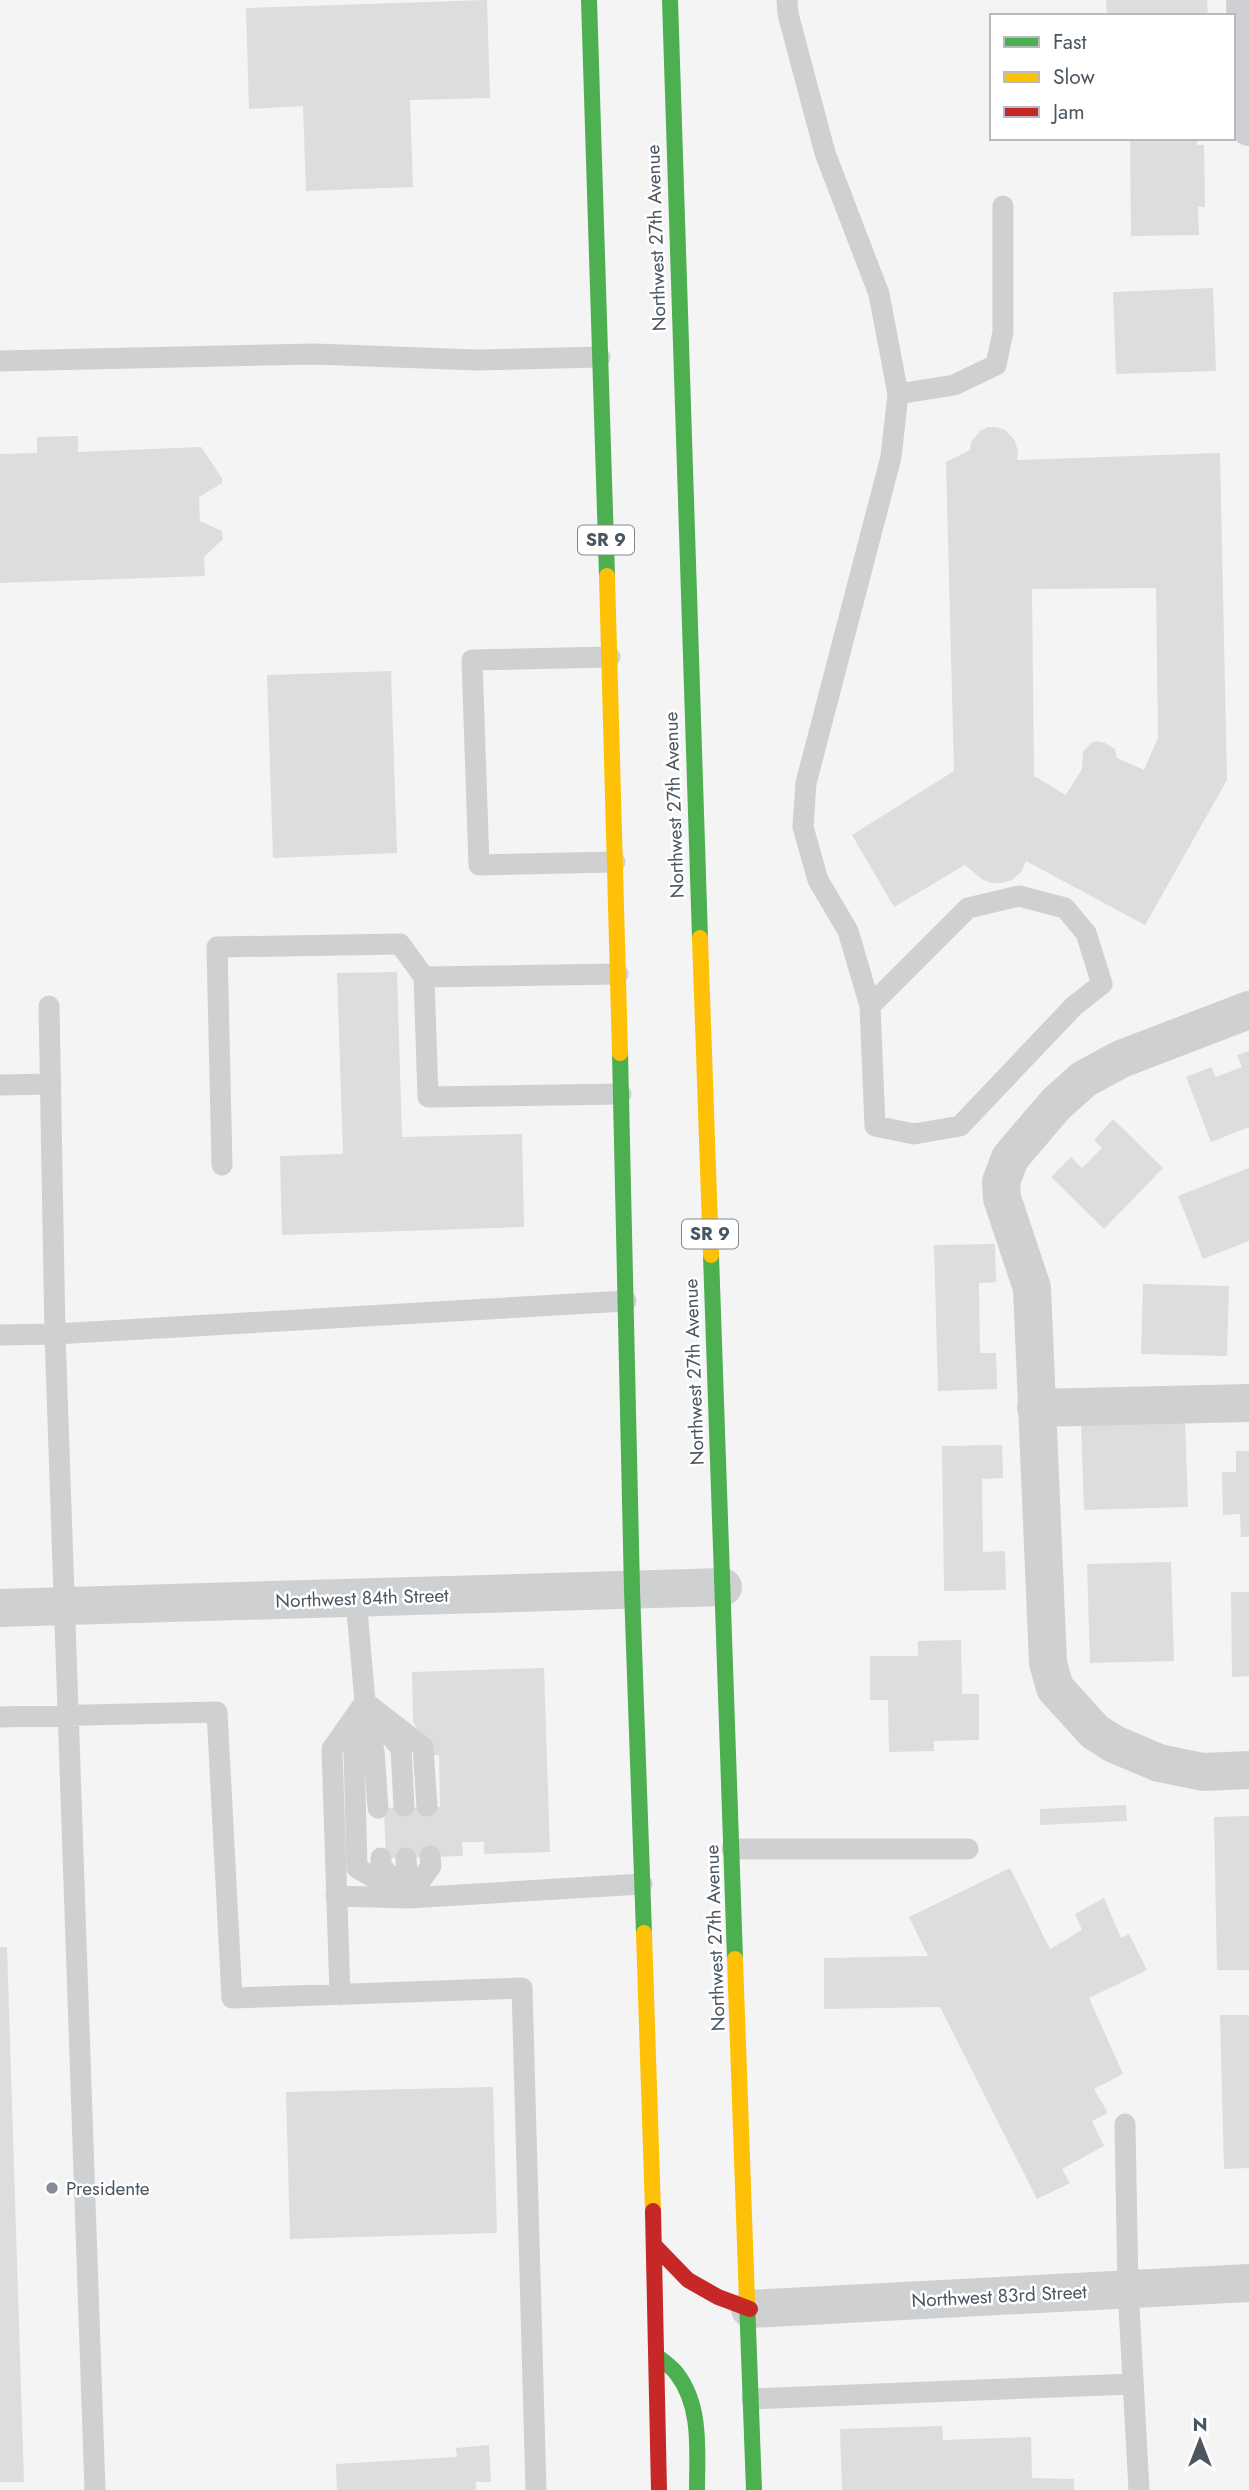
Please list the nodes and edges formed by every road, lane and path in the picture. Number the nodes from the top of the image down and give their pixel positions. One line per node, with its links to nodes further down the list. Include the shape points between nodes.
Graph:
1 (589, 0): 7 (main road, SR 9)
2 (670, 0): 26 (main road, Northwest 27th Avenue / SR 9)
3 (787, 0): 9 (lane, via 825,153 879,294)
4 (1245, 0): 5 (street)
5 (1249, 127)
6 (1003, 206): 9 (lane, via 1003,332 996,365 954,386)
7 (600, 357): 8 (lane, via 476,360 314,354); 10 (main road, SR 9)
8 (0, 361)
9 (898, 394): 15 (lane, via 891,457 806,783 803,827 818,880 848,930)
10 (610, 657): 11 (main road, SR 9); 11 (lane, via 472,660 479,865)
11 (615, 862): 12 (main road, SR 9)
12 (618, 974): 13 (lane); 19 (main road, SR 9)
13 (424, 977): 19 (lane, via 428,1097); 20 (lane, via 400,944 217,947)
14 (49, 1006): 17 (lane)
15 (870, 1006): 15 (lane, via 875,1126 914,1134 960,1126 1073,1006 1102,984 1086,933 1065,908 1019,896 968,908)
16 (1249, 1010): 25 (street, via 1122,1059 1084,1079 1010,1158 1001,1182 1002,1198 1031,1288)
17 (51, 1084): 18 (lane); 22 (lane)
18 (0, 1086)
19 (621, 1094): 21 (main road, SR 9)
20 (222, 1165)
21 (626, 1301): 22 (lane); 27 (main road, SR 9)
22 (55, 1334): 23 (lane); 29 (lane)
23 (0, 1335)
24 (1249, 1403): 25 (street)
25 (1036, 1409): 34 (street, via 1048,1663 1055,1688 1095,1732 1114,1744 1159,1763 1203,1772)
26 (723, 1587): 27 (street, Northwest 84th Street); 38 (main road, Northwest 27th Avenue / SR 9)
27 (632, 1590): 28 (street, Northwest 84th Street); 43 (main road, SR 9)
28 (356, 1598): 29 (street, Northwest 84th Street); 31 (lane)
29 (64, 1607): 30 (street, Northwest 84th Street); 32 (lane)
30 (0, 1608)
31 (365, 1702): 35 (lane, via 401,1749); 36 (lane, via 423,1747); 37 (lane); 44 (lane, via 332,1749); 45 (lane, via 354,1752 357,1868)
32 (68, 1716): 33 (lane); 46 (lane, via 217,1712 233,1998); 55 (lane)
33 (0, 1717)
34 (1249, 1770)
35 (404, 1806)
36 (427, 1806)
37 (378, 1808)
38 (732, 1849): 39 (lane); 51 (main road, Northwest 27th Avenue / SR 9)
39 (968, 1849)
40 (430, 1856): 45 (lane, via 431,1866)
41 (381, 1858): 45 (lane, via 381,1866)
42 (406, 1858): 45 (lane)
43 (642, 1884): 45 (lane); 48 (main road, SR 9)
44 (337, 1896): 45 (lane); 46 (lane)
45 (408, 1898)
46 (340, 1995): 56 (lane, via 522,1988)
47 (1125, 2124): 50 (lane)
48 (654, 2245): 51 (main road, via 688,2280); 52 (main road, SR 9)
49 (1249, 2283): 50 (street, Northwest 83rd Street)
50 (1128, 2289): 51 (street, Northwest 83rd Street); 53 (lane)
51 (750, 2309): 54 (main road, Northwest 27th Avenue / SR 9)
52 (657, 2356): 57 (main road, SR 9); 58 (main road, via 677,2374 690,2395)
53 (1133, 2384): 54 (lane); 60 (lane)
54 (752, 2399): 59 (main road, Northwest 27th Avenue / SR 9)
55 (95, 2490)
56 (536, 2490)
57 (659, 2490)
58 (697, 2490)
59 (754, 2490)
60 (1139, 2490)

